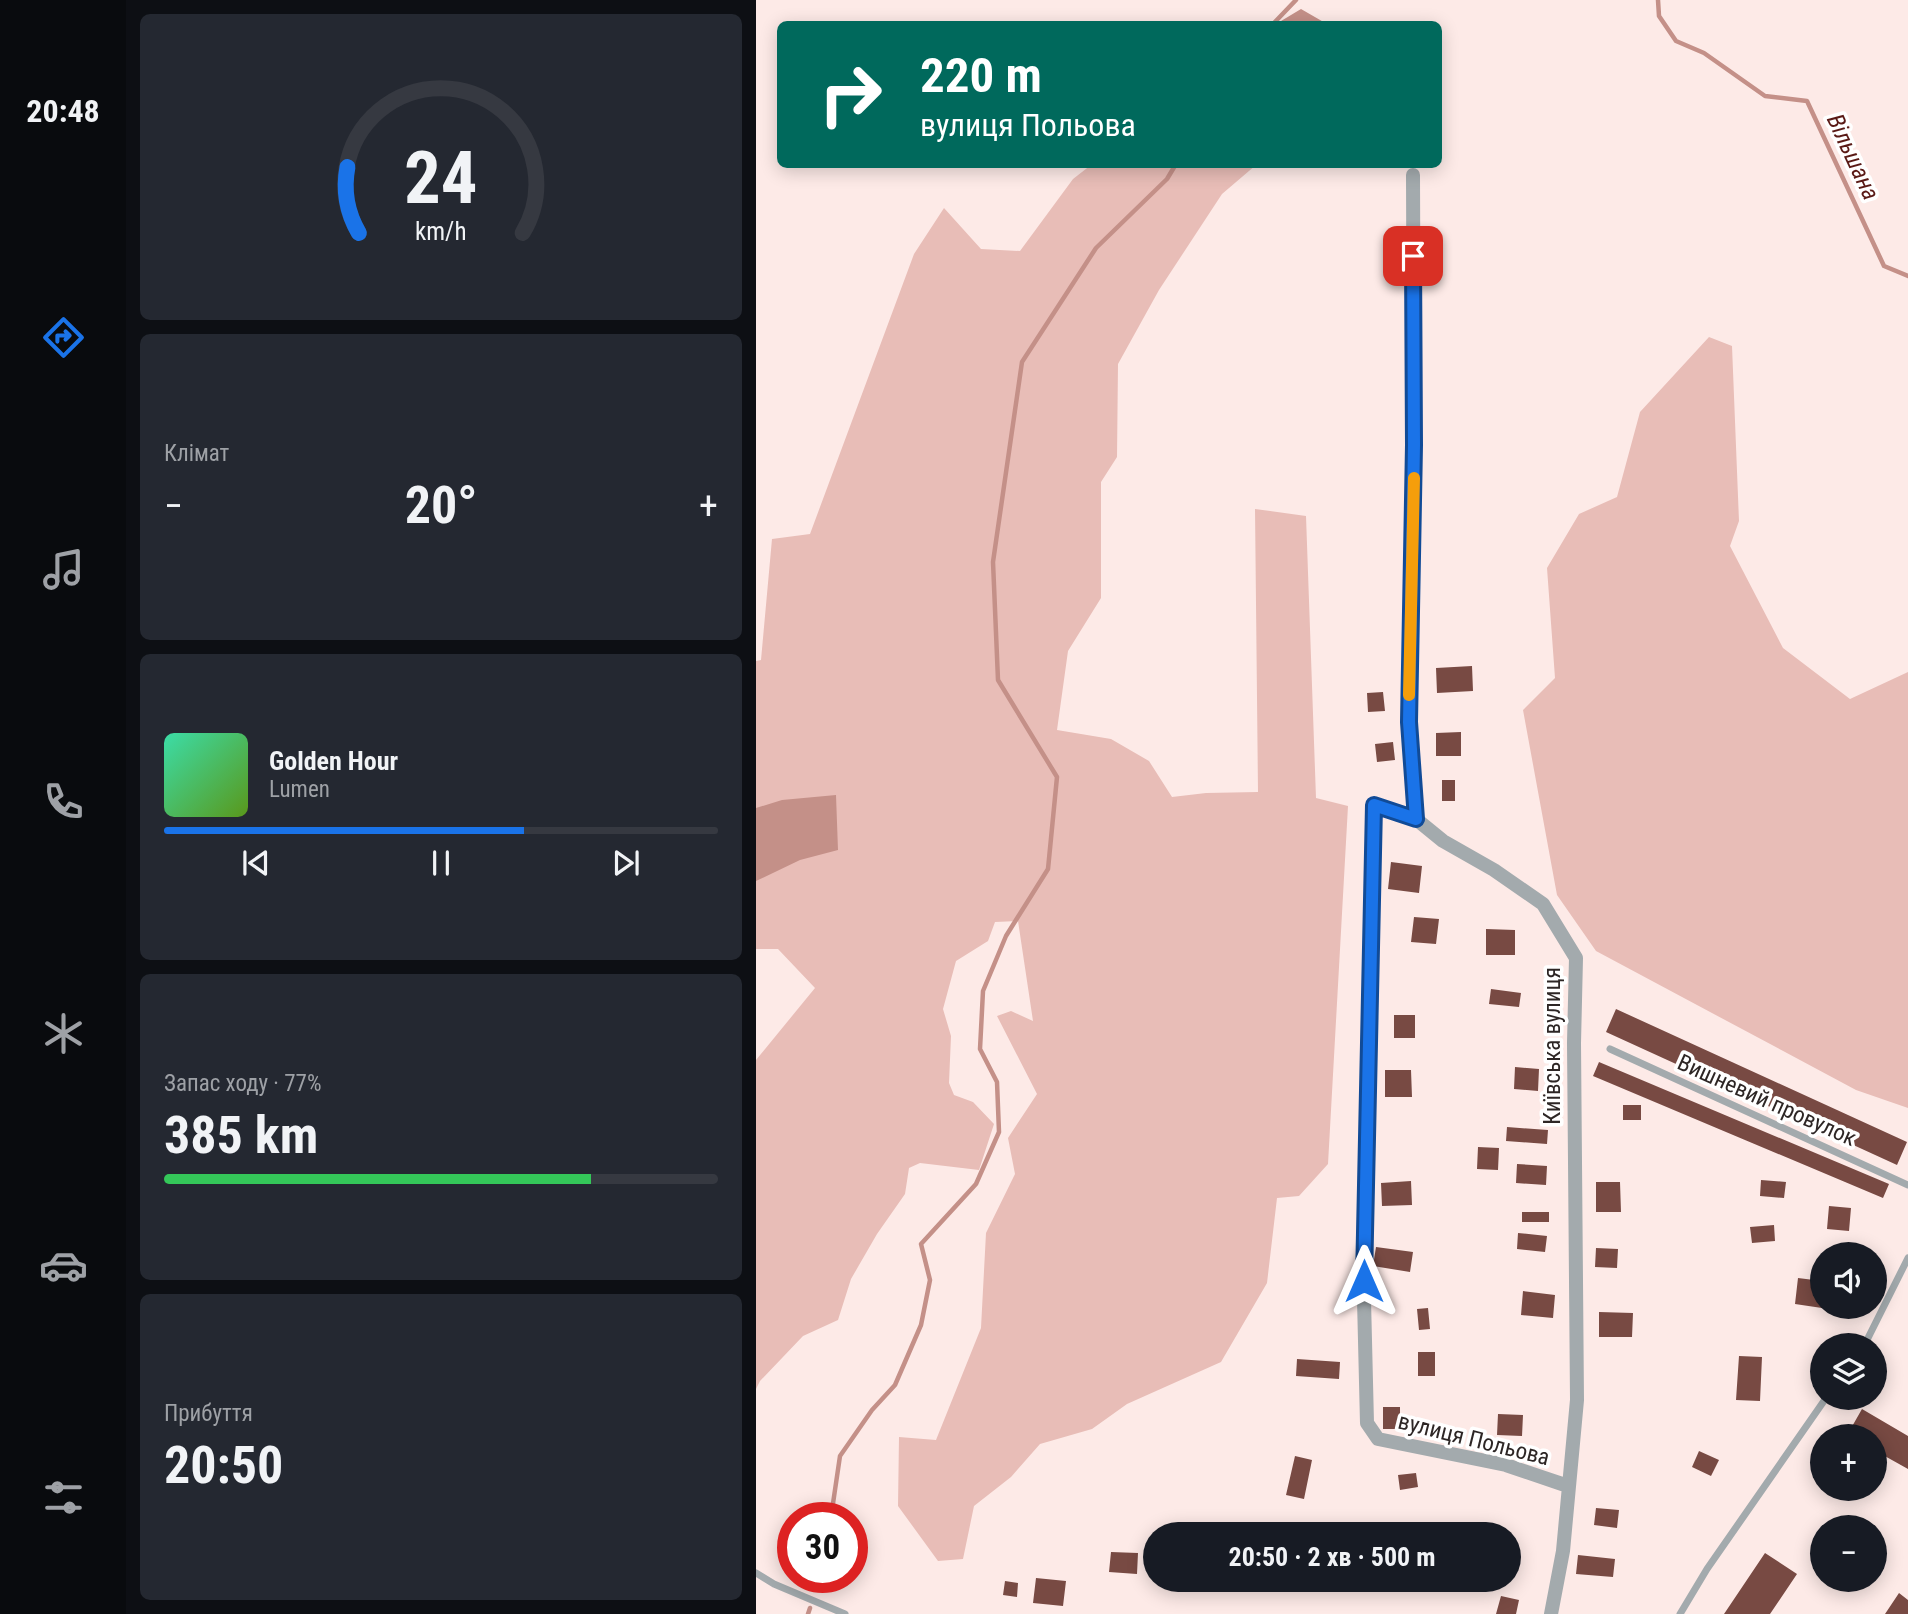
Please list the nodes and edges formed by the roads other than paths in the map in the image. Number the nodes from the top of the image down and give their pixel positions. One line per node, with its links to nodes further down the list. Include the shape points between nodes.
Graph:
1 (1413, 175): 2 (street, via 1409,722)
2 (1416, 819): 8 (street, Київська вулиця, via 1543,904 1576,958 1577,1400); 8 (street, вулиця Польова, via 1374,805 1363,1258 1367,1423 1378,1439 1506,1465)
3 (1610, 1049): 4 (lane, Вишневий провулок)
4 (1908, 1185)
5 (1908, 1258): 6 (lane)
6 (1870, 1333)
7 (1818, 1410): 12 (lane)
8 (1568, 1486): 11 (street, Київська вулиця, via 1563,1551)
9 (756, 1573): 10 (lane)
10 (845, 1614)
11 (1551, 1614)
12 (1680, 1614)

